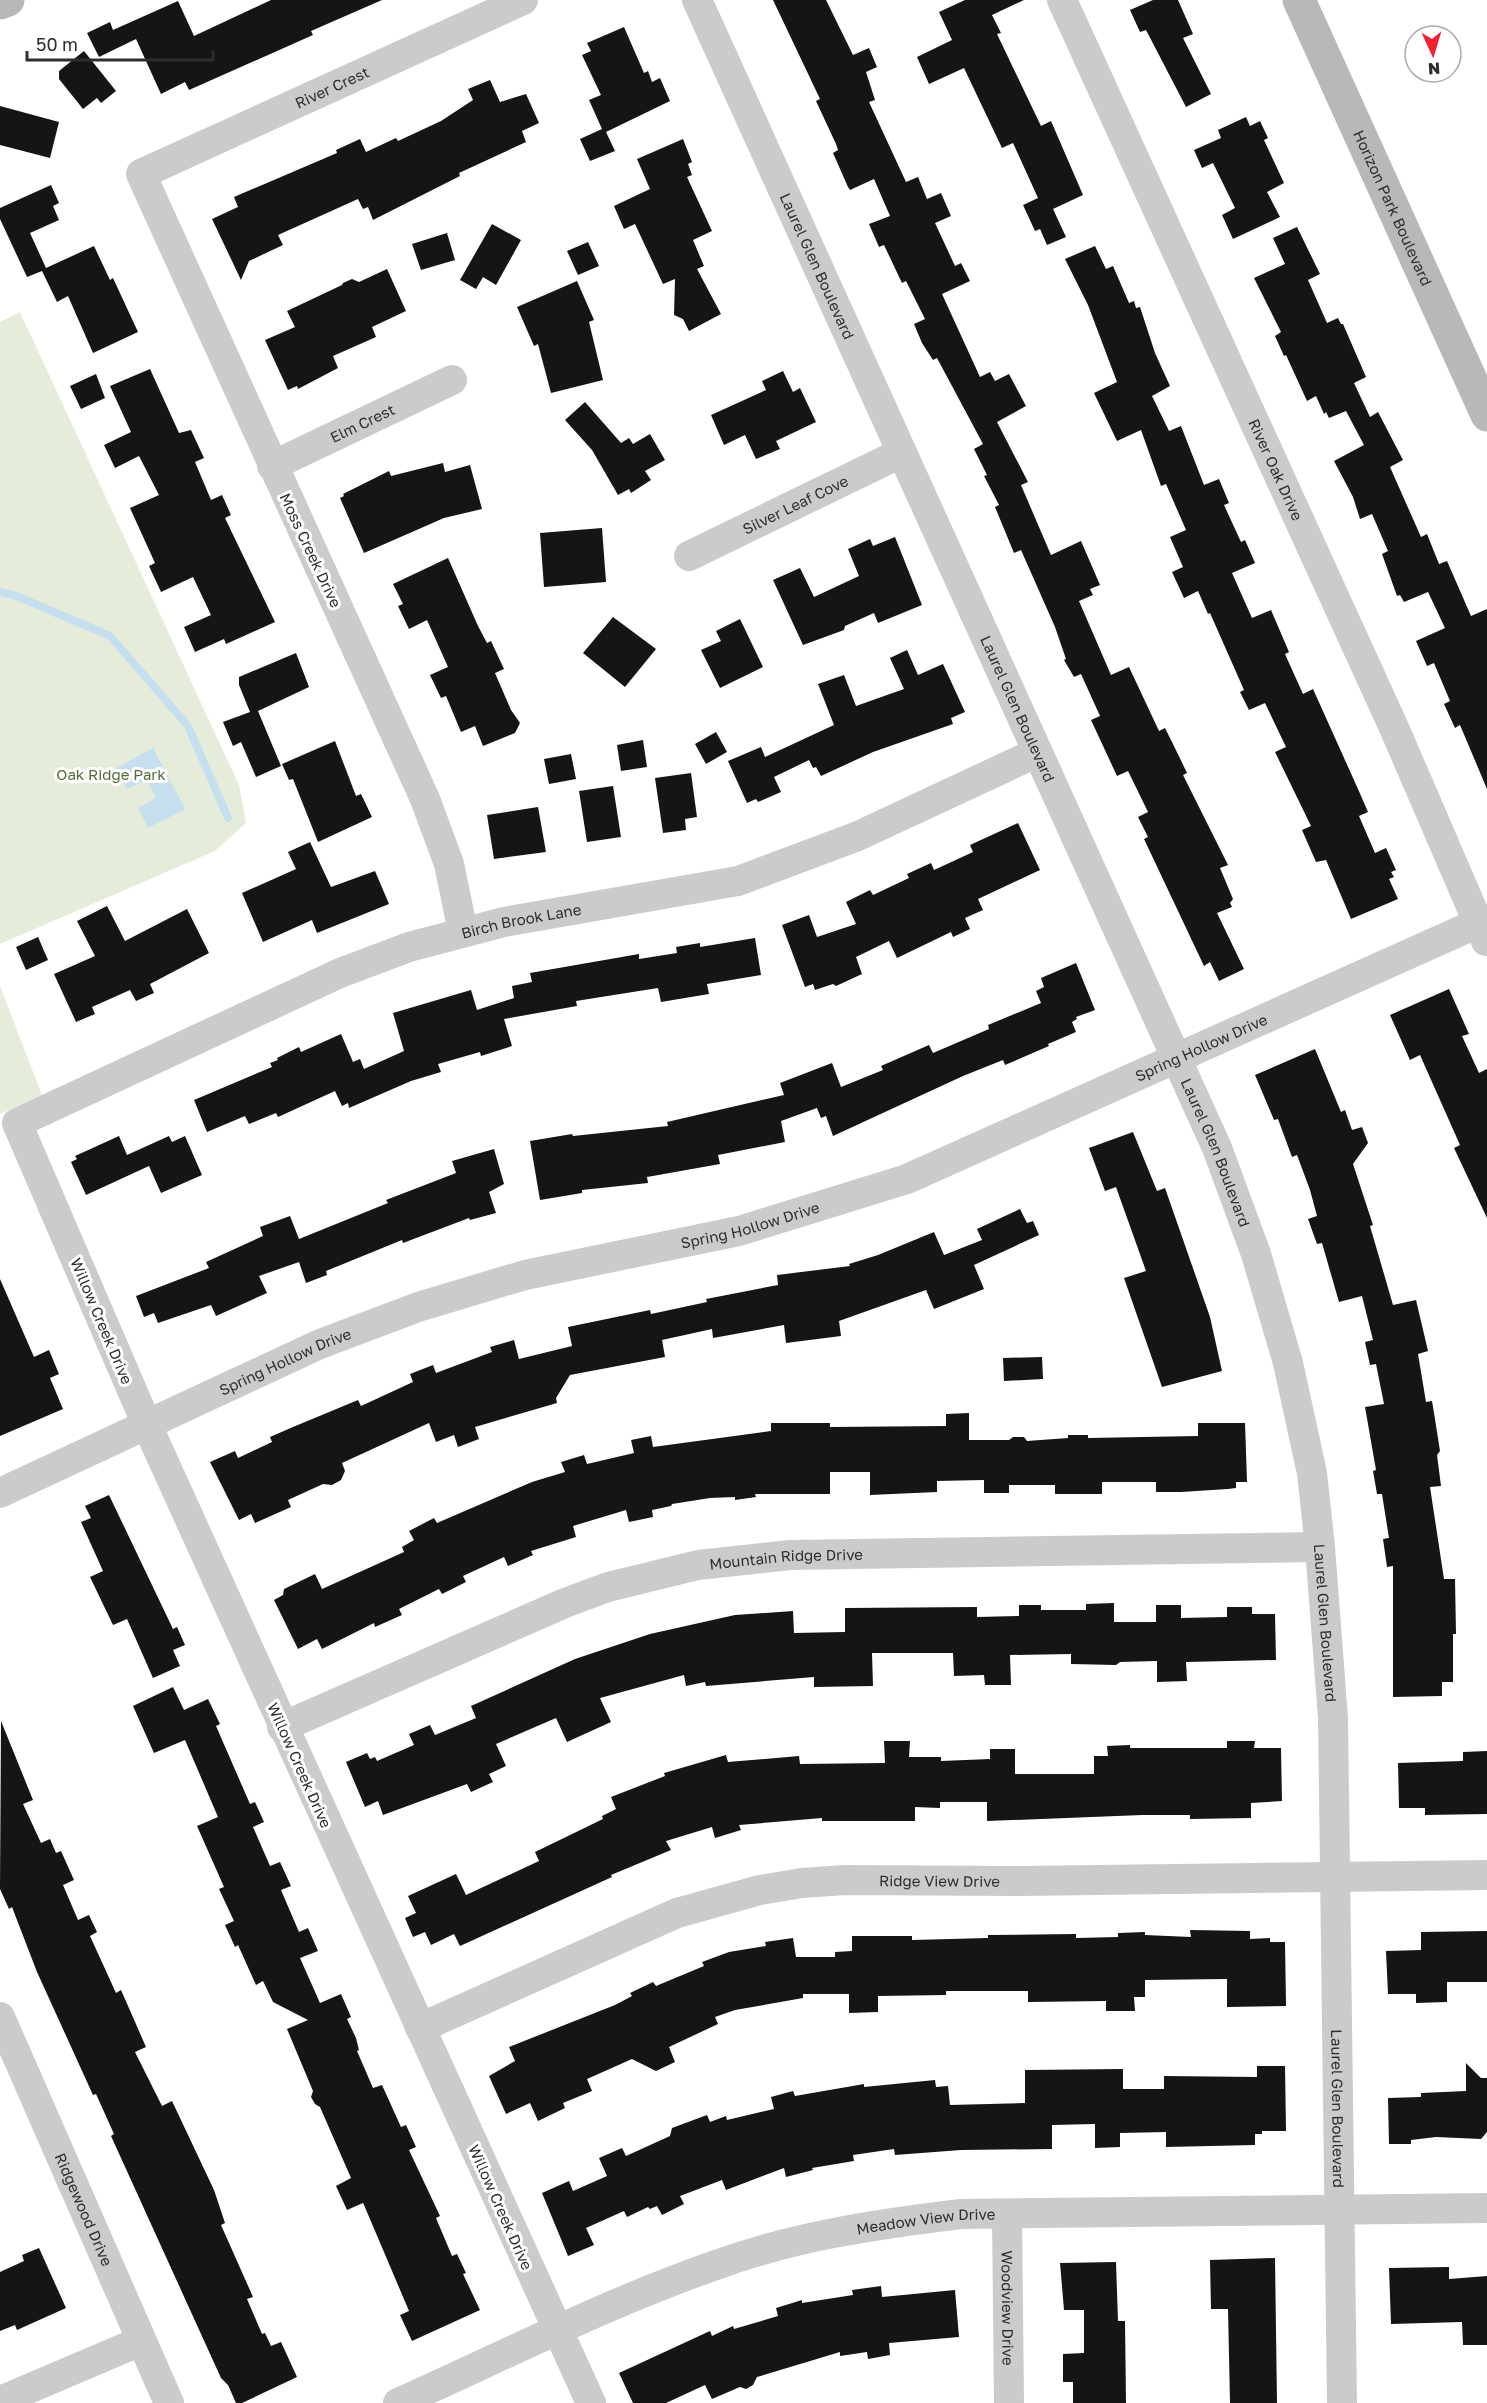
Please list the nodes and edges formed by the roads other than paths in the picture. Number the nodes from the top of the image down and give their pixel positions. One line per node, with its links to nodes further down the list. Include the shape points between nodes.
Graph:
1 (8, 0): 6 (street)
2 (523, 0): 7 (street, River Crest)
3 (697, 0): 10 (street, Laurel Glen Boulevard)
4 (1062, 0): 14 (street, River Oak Drive)
5 (1299, 0): 9 (street, Horizon Park Boulevard)
6 (0, 3)
7 (141, 174): 11 (street, Moss Creek Drive)
8 (452, 380): 11 (street, Elm Crest)
9 (1487, 415)
10 (901, 453): 12 (street, Silver Leaf Cove); 13 (street, Laurel Glen Boulevard)
11 (272, 466): 15 (street, Moss Creek Drive, via 425,799 449,864)
12 (689, 556)
13 (1038, 752): 15 (street, Birch Brook Lane, via 858,836 738,881); 16 (street, Laurel Glen Boulevard)
14 (1484, 928): 16 (street, Spring Hollow Drive)
15 (463, 932): 17 (street, Birch Brook Lane, via 340,973)
16 (1176, 1057): 18 (street, Spring Hollow Drive, via 907,1179 739,1231 525,1275 422,1306 320,1344); 20 (street, Laurel Glen Boulevard, via 1217,1148 1288,1363 1312,1473)
17 (17, 1123): 18 (street, Willow Creek Drive)
18 (147, 1425): 19 (street, Spring Hollow Drive); 21 (street, Willow Creek Drive)
19 (0, 1493)
20 (1320, 1547): 21 (street, Mountain Ridge Drive, via 789,1555 698,1565 608,1587 565,1603); 23 (street, Laurel Glen Boulevard, via 1333,1718)
21 (282, 1727): 25 (street, Willow Creek Drive)
22 (1487, 1875): 23 (street, Ridge View Drive)
23 (1336, 1876): 25 (street, Ridge View Drive, via 845,1880 760,1890 677,1913); 27 (street, Laurel Glen Boulevard)
24 (0, 2017): 30 (street, Ridgewood Drive)
25 (420, 2028): 29 (street, Willow Creek Drive)
26 (1487, 2208): 27 (street, Meadow View Drive)
27 (1340, 2211): 28 (street, Meadow View Drive); 36 (street, Laurel Glen Boulevard)
28 (1007, 2214): 29 (street, Meadow View Drive, via 961,2214 879,2224 797,2241 717,2264); 35 (street, Woodview Drive)
29 (557, 2331): 33 (street, Meadow View Drive); 34 (street, Willow Creek Drive)
30 (141, 2341): 31 (street); 32 (street, Ridgewood Drive)
31 (0, 2402)
32 (170, 2403)
33 (398, 2403)
34 (591, 2403)
35 (1009, 2403)
36 (1342, 2403)

